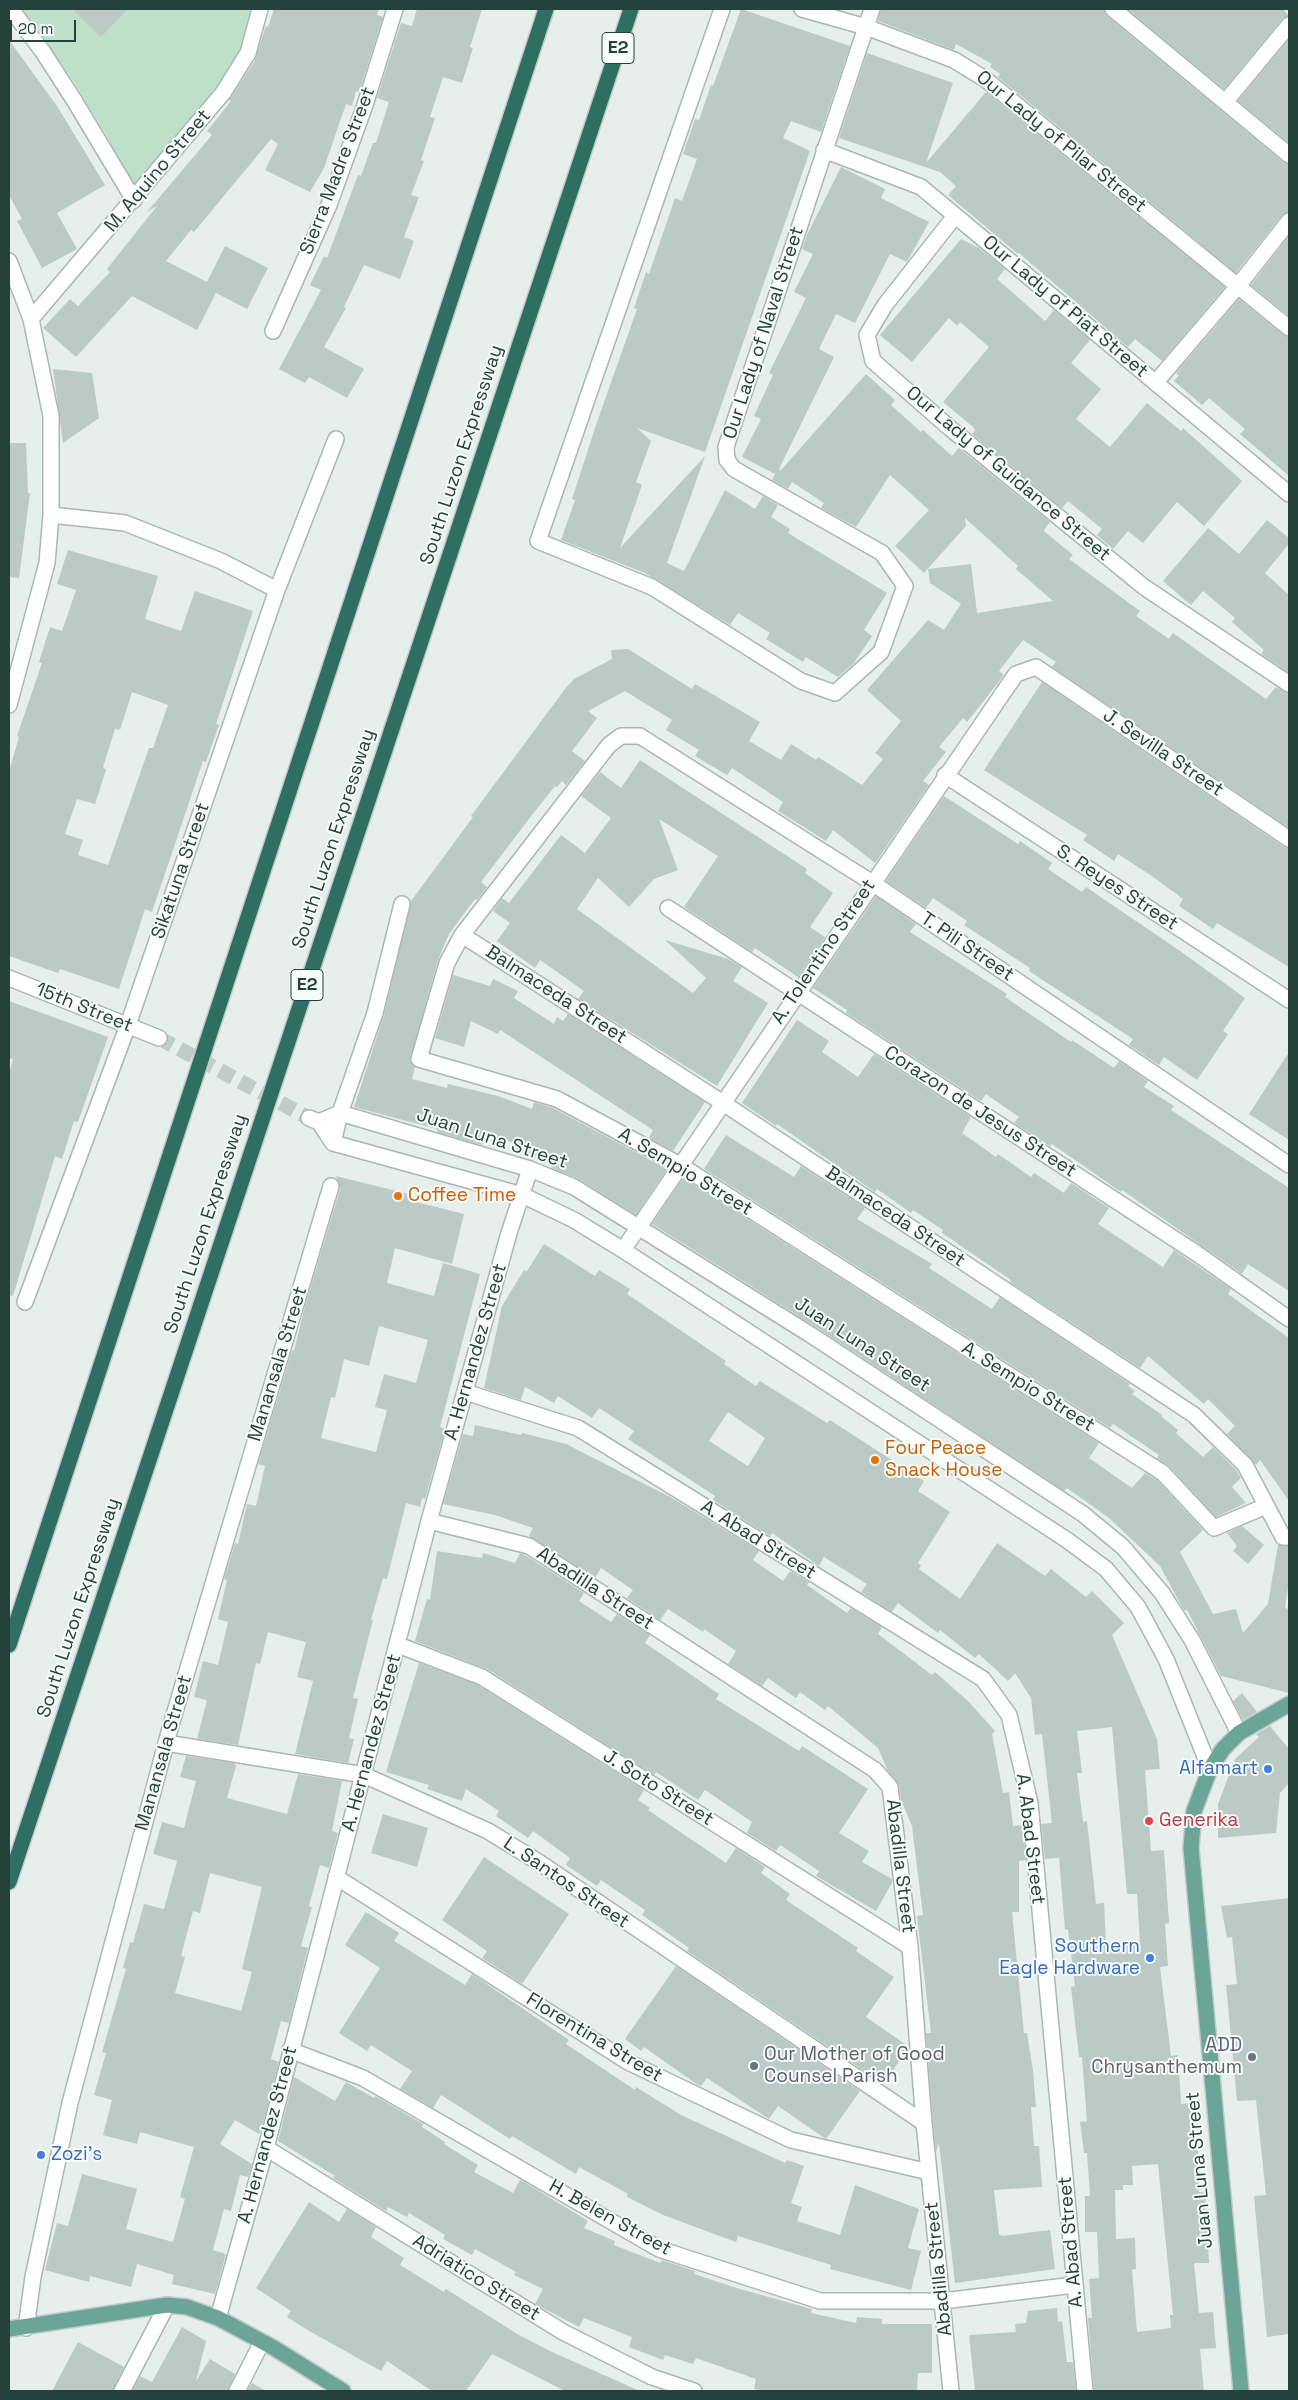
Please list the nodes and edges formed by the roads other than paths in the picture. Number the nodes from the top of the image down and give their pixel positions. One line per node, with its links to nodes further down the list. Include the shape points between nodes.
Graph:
1 (11, 9): 15 (street, via 74,100)
2 (260, 9): 15 (street, M. Aquino Street, via 248,53 240,69 223,94)
3 (395, 9): 22 (street, Sierra Madre Street, via 329,205)
4 (546, 9): 62 (highway)
5 (631, 9): 69 (highway, South Luzon Expressway / E2)
6 (722, 9): 13 (street, Our Lady of Naval Street, via 538,541 652,587 801,681 834,693 881,652 905,586 882,553 734,469 727,460 726,446)
7 (802, 9): 11 (street, Our Lady of Pilar Street)
8 (872, 9): 11 (street, Our Lady of Naval Street)
9 (1113, 9): 12 (street)
10 (1289, 25): 12 (street)
11 (866, 27): 13 (street, Our Lady of Naval Street); 19 (street, Our Lady of Pilar Street, via 954,60 985,78)
12 (1226, 101): 14 (street)
13 (824, 150): 16 (street, Our Lady of Piat Street, via 921,187)
14 (1289, 155)
15 (134, 200): 20 (street, M. Aquino Street)
16 (955, 216): 23 (street, Our Lady of Piat Street); 29 (street, Our Lady of Guidance Street, via 885,305 867,335 873,361 1144,587)
17 (1289, 221): 19 (street)
18 (9, 261): 20 (street)
19 (1238, 286): 21 (street, Our Lady of Pilar Street); 23 (street)
20 (31, 318): 26 (street, via 51,416)
21 (1289, 328)
22 (273, 331)
23 (1156, 382): 25 (street, Our Lady of Piat Street)
24 (336, 439): 27 (street, Sikatuna Street)
25 (1289, 494)
26 (51, 515): 27 (street, via 125,523 221,561); 30 (street, via 47,563)
27 (276, 590): 41 (street, Sikatuna Street)
28 (1036, 667): 32 (street, A. Tolentino Street, via 1016,674); 33 (street, J. Sevilla Street)
29 (1289, 684)
30 (9, 705)
31 (640, 736): 34 (street, T. Pili Street); 37 (street, A. Sempio Street, via 621,736 609,745)
32 (945, 775): 34 (street, A. Tolentino Street); 40 (street, S. Reyes Street)
33 (1289, 839)
34 (871, 882): 39 (street, A. Tolentino Street); 47 (street, T. Pili Street)
35 (402, 904): 44 (street, via 375,1013)
36 (668, 908): 39 (street, Corazon de Jesus Street)
37 (462, 935): 43 (street, Balmaceda Street); 46 (street, A. Sempio Street, via 447,963 419,1059 557,1099)
38 (9, 978): 41 (street, 15th Street)
39 (797, 992): 43 (street, A. Tolentino Street); 54 (street, Corazon de Jesus Street, via 1196,1253)
40 (1289, 1000)
41 (128, 1025): 42 (street, 15th Street); 53 (street, Sikatuna Street)
42 (159, 1038)
43 (723, 1102): 46 (street, A. Tolentino Street); 56 (street, Balmaceda Street, via 1194,1415 1245,1465)
44 (340, 1113): 45 (street); 45 (street, via 314,1120); 48 (street, Juan Luna Street)
45 (333, 1144): 50 (street)
46 (680, 1165): 51 (street, A. Tolentino Street); 56 (street, A. Sempio Street, via 1163,1473 1214,1528)
47 (1289, 1165)
48 (530, 1169): 50 (street, A. Hernandez Street); 51 (street, Juan Luna Street, via 574,1187)
49 (331, 1186): 65 (street, Manansala Street)
50 (522, 1195): 52 (street, via 574,1220); 55 (street, A. Hernandez Street)
51 (638, 1226): 52 (street, A. Tolentino Street); 59 (street, Juan Luna Street, via 1075,1508)
52 (623, 1250): 60 (street, via 1067,1540)
53 (25, 1302)
54 (1289, 1319)
55 (465, 1392): 57 (street, A. Hernandez Street); 75 (street, A. Abad Street, via 578,1428 983,1679 1009,1715 1030,1803)
56 (1266, 1506): 58 (street, Balmaceda Street, via 1283,1536)
57 (428, 1521): 61 (street, A. Hernandez Street); 70 (street, Abadilla Street, via 529,1546 875,1770 890,1787)
58 (1289, 1537)
59 (1123, 1547): 60 (street); 64 (street, Juan Luna Street, via 1162,1593 1192,1640)
60 (1106, 1570): 66 (street, via 1138,1607 1166,1659)
61 (398, 1645): 67 (street, A. Hernandez Street); 70 (street, J. Soto Street, via 482,1677)
62 (9, 1646)
63 (1289, 1704): 64 (main road)
64 (1239, 1733): 66 (main road, Juan Luna Street)
65 (166, 1743): 67 (street, L. Santos Street); 79 (street, Manansala Street, via 70,2103 33,2277)
66 (1210, 1769): 88 (main road, Juan Luna Street, via 1194,1811 1191,1848)
67 (364, 1775): 68 (street, A. Hernandez Street); 72 (street, L. Santos Street, via 488,1831)
68 (336, 1877): 71 (street, A. Hernandez Street); 74 (street, Florentina Street, via 628,2062 791,2140)
69 (9, 1882)
70 (910, 1947): 72 (street, Abadilla Street)
71 (290, 2050): 73 (street, A. Hernandez Street); 76 (street, H. Belen Street, via 364,2078 659,2249 820,2301)
72 (924, 2123): 74 (street, Abadilla Street)
73 (266, 2148): 78 (street, A. Hernandez Street); 85 (street, Adriatico Street, via 563,2332 652,2377)
74 (929, 2172): 76 (street, Abadilla Street)
75 (1074, 2285): 76 (street, H. Belen Street); 87 (street, A. Abad Street)
76 (944, 2301): 86 (street, Abadilla Street)
77 (167, 2305): 78 (main road, via 187,2307); 79 (main road); 82 (street)
78 (218, 2318): 81 (main road)
79 (26, 2328): 80 (main road)
80 (9, 2329)
81 (262, 2342): 83 (street); 84 (main road)
82 (122, 2391)
83 (237, 2391)
84 (343, 2391)
85 (694, 2391)
86 (951, 2391)
87 (1085, 2391)
88 (1241, 2391)

